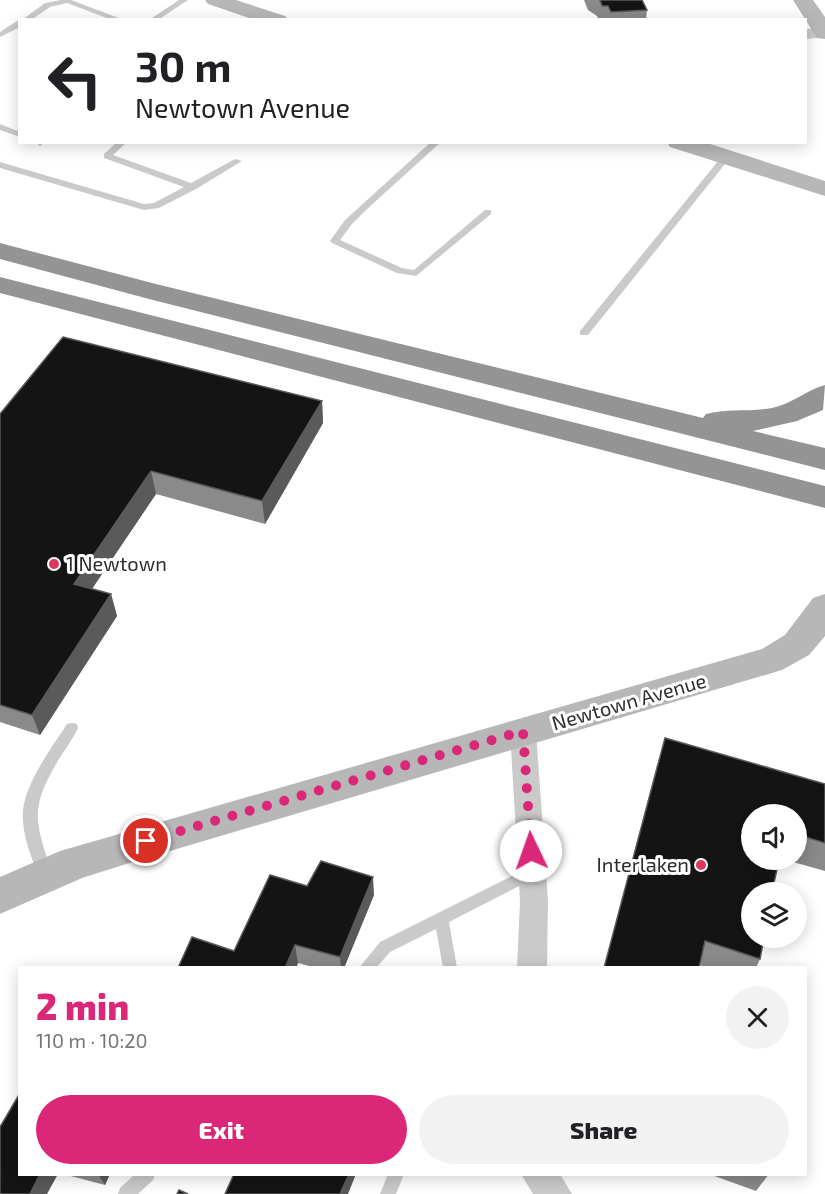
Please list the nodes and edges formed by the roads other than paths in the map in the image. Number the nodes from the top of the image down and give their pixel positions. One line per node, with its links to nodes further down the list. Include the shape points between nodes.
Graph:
1 (184, 0): 6 (lane)
2 (215, 0): 7 (street)
3 (803, 0): 9 (street)
4 (28, 18): 5 (lane, via 48,5 67,1)
5 (115, 18)
6 (155, 18)
7 (272, 18)
8 (18, 24): 11 (lane)
9 (825, 32): 10 (street)
10 (807, 33)
11 (0, 35)
12 (0, 127): 13 (lane)
13 (18, 134)
14 (121, 144): 20 (lane, via 107,156)
15 (435, 144): 22 (lane, via 352,217 338,232 335,242 400,271 416,273)
16 (684, 144): 17 (street)
17 (726, 157): 21 (street); 25 (lane)
18 (238, 161): 20 (lane)
19 (0, 165): 20 (lane, via 134,207 156,206)
20 (193, 187)
21 (825, 189)
22 (488, 212)
23 (0, 251): 27 (highway)
24 (0, 285): 29 (highway)
25 (584, 333)
26 (825, 395): 27 (highway, via 797,411 767,418 721,421)
27 (652, 416): 28 (highway)
28 (825, 459)
29 (825, 497)
30 (825, 607): 32 (street, Newtown Avenue, via 812,631 787,653)
31 (72, 728): 34 (lane, via 30,809)
32 (523, 731): 33 (street); 34 (street, Newtown Avenue)
33 (532, 872): 36 (lane); 39 (street)
34 (45, 874): 35 (street, Newtown Avenue)
35 (0, 896)
36 (441, 919): 37 (lane, via 385,947); 38 (lane)
37 (368, 966)
38 (450, 966)
39 (532, 966)
40 (145, 1176): 43 (lane)
41 (395, 1176): 44 (lane)
42 (539, 1176): 45 (street)
43 (126, 1194)
44 (388, 1194)
45 (555, 1194)

